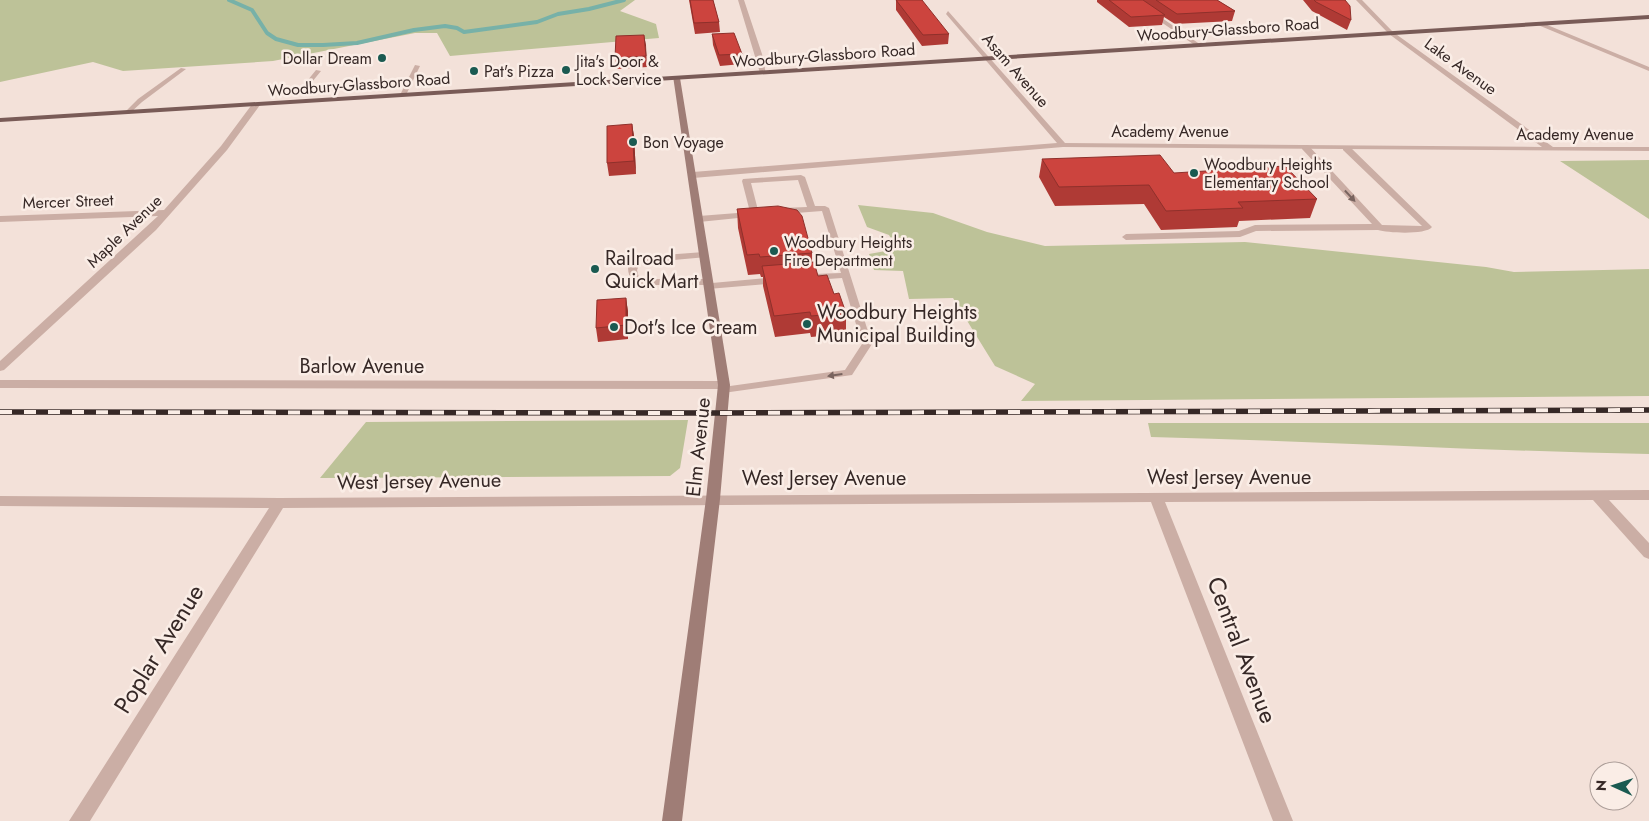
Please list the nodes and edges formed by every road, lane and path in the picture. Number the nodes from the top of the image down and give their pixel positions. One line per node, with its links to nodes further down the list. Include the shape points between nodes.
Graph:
1 (741, 0): 14 (street)
2 (1132, 0): 8 (street)
3 (1359, 0): 7 (street, Lake Avenue)
4 (948, 13): 9 (street, Asam Avenue)
5 (1649, 17): 6 (main road, Woodbury-Glassboro Road)
6 (1540, 24): 7 (main road, Woodbury-Glassboro Road); 12 (street)
7 (1391, 33): 8 (main road, Woodbury-Glassboro Road); 24 (street, Lake Avenue)
8 (1198, 45): 9 (main road, Woodbury-Glassboro Road)
9 (988, 58): 14 (main road, Woodbury-Glassboro Road); 21 (street, Asam Avenue)
10 (417, 66): 17 (lane)
11 (182, 69): 19 (lane, via 171,81 154,89)
12 (1649, 69)
13 (318, 71): 16 (lane)
14 (764, 73): 15 (main road, Woodbury-Glassboro Road)
15 (676, 78): 17 (main road, Woodbury-Glassboro Road); 26 (main road, Elm Avenue)
16 (301, 92)
17 (403, 95): 18 (main road, Woodbury-Glassboro Road)
18 (256, 105): 19 (main road, Woodbury-Glassboro Road); 28 (street, Maple Avenue, via 224,148)
19 (127, 112): 20 (main road, Woodbury-Glassboro Road)
20 (0, 120)
21 (1063, 145): 22 (street, Academy Avenue); 26 (street, Academy Avenue)
22 (1305, 147): 23 (street, Academy Avenue); 34 (lane, one-way to 34)
23 (1346, 148): 24 (street, Academy Avenue); 34 (lane, via 1428,227 1420,230)
24 (1551, 149): 25 (street, Academy Avenue)
25 (1649, 149)
26 (693, 175): 33 (main road, Elm Avenue)
27 (812, 209): 29 (lane); 31 (lane, via 801,177 746,181); 37 (lane, via 825,208)
28 (167, 212): 32 (street, Mercer Street); 41 (street, Maple Avenue)
29 (774, 212)
30 (764, 213): 31 (lane)
31 (755, 214): 33 (lane)
32 (0, 219)
33 (699, 219): 36 (main road, Elm Avenue)
34 (1378, 227): 35 (lane, via 1255,228 1240,234)
35 (1126, 236)
36 (704, 255): 40 (main road, Elm Avenue); 40 (lane, via 638,260 632,270 640,282)
37 (846, 275): 38 (lane); 43 (lane, one-way to 43, via 867,344 848,373)
38 (806, 278)
39 (787, 280): 40 (lane)
40 (708, 284): 43 (main road, Elm Avenue)
41 (0, 367)
42 (0, 384): 43 (street, Barlow Avenue)
43 (724, 388): 47 (main road, Elm Avenue)
44 (1596, 495): 45 (street, West Jersey Avenue); 46 (street, West Jersey Avenue); 50 (street)
45 (1649, 495)
46 (1156, 497): 47 (street, West Jersey Avenue); 53 (street, Central Avenue)
47 (713, 499): 49 (street, West Jersey Avenue); 52 (main road, Elm Avenue)
48 (0, 501): 49 (street, West Jersey Avenue)
49 (279, 503): 51 (street, Poplar Avenue)
50 (1649, 554)
51 (79, 821)
52 (672, 821)
53 (1283, 821)

